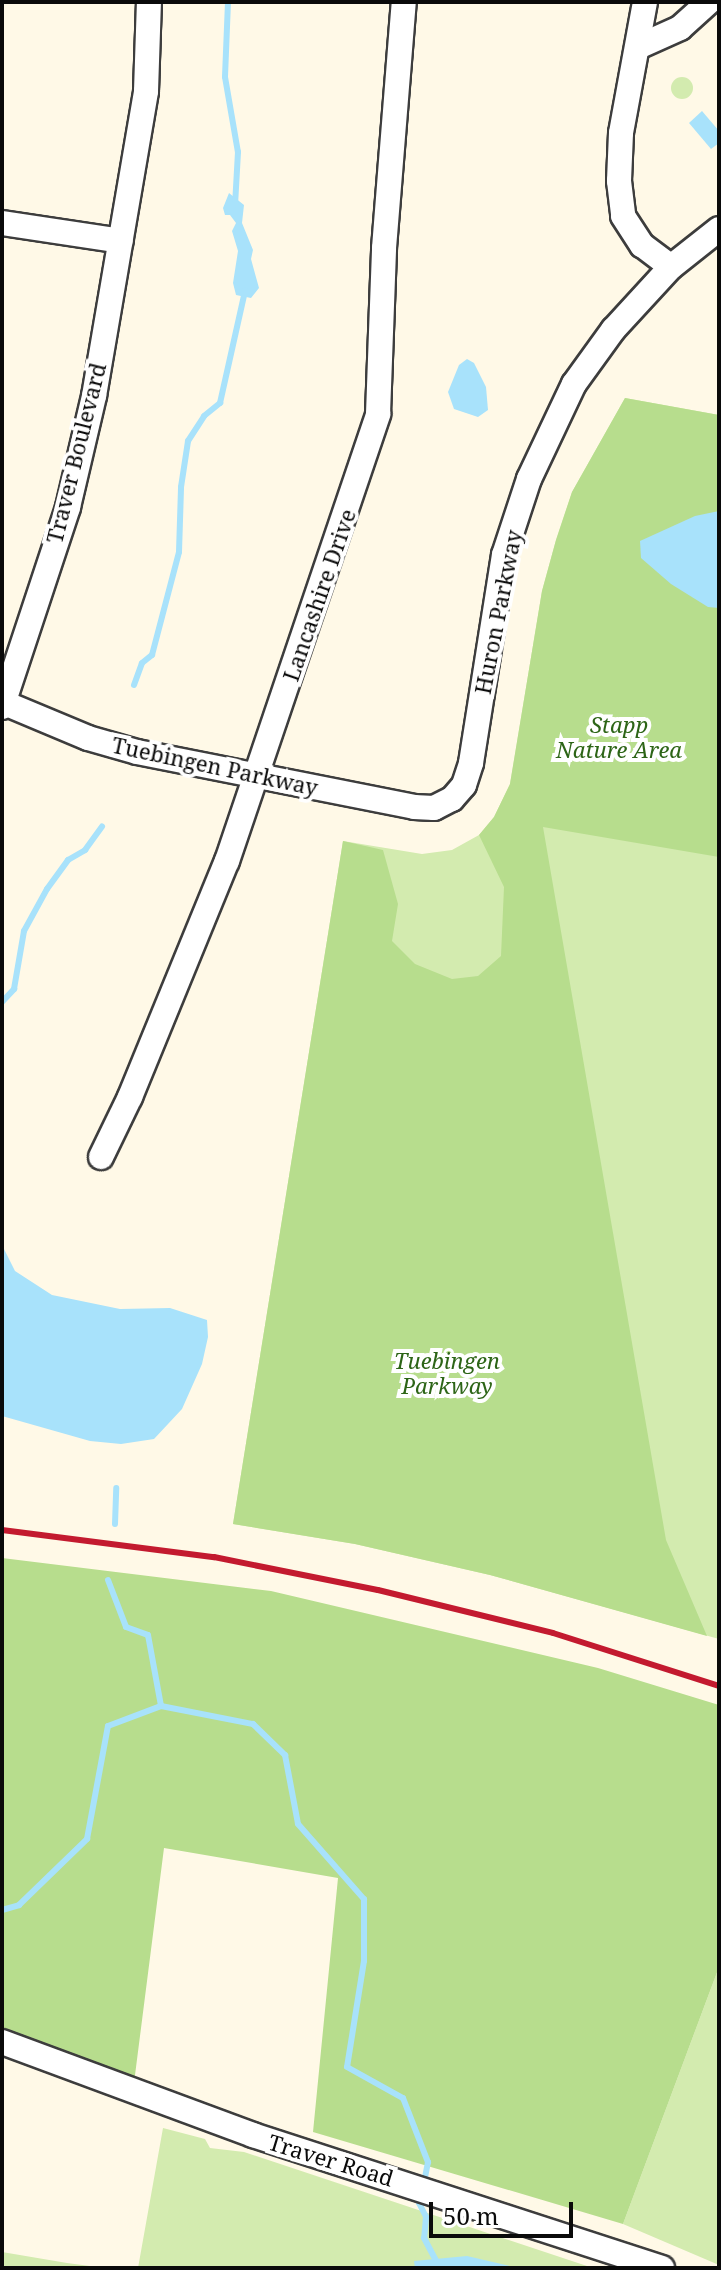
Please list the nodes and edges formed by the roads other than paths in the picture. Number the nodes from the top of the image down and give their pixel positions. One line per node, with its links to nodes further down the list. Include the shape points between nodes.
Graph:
1 (149, 2): 8 (street, Traver Boulevard, via 146,91)
2 (404, 2): 11 (street, Lancashire Drive, via 384,248 378,414)
3 (645, 2): 5 (street)
4 (709, 2): 5 (street, via 680,28)
5 (640, 46): 9 (street, via 621,133 623,216 642,245)
6 (2, 223): 8 (street)
7 (719, 229): 9 (street, Huron Parkway)
8 (121, 241): 10 (street, Traver Boulevard, via 68,507)
9 (671, 267): 12 (street, Huron Parkway, via 613,330 574,384 529,479 504,555 471,763 464,785)
10 (3, 704): 11 (street, Tuebingen Parkway, via 88,738)
11 (257, 777): 12 (street, Tuebingen Parkway); 13 (street, Lancashire Drive, via 216,890)
12 (434, 808)
13 (101, 1157)
14 (2, 2042): 15 (street, Traver Road, via 164,2104)
15 (662, 2268)

